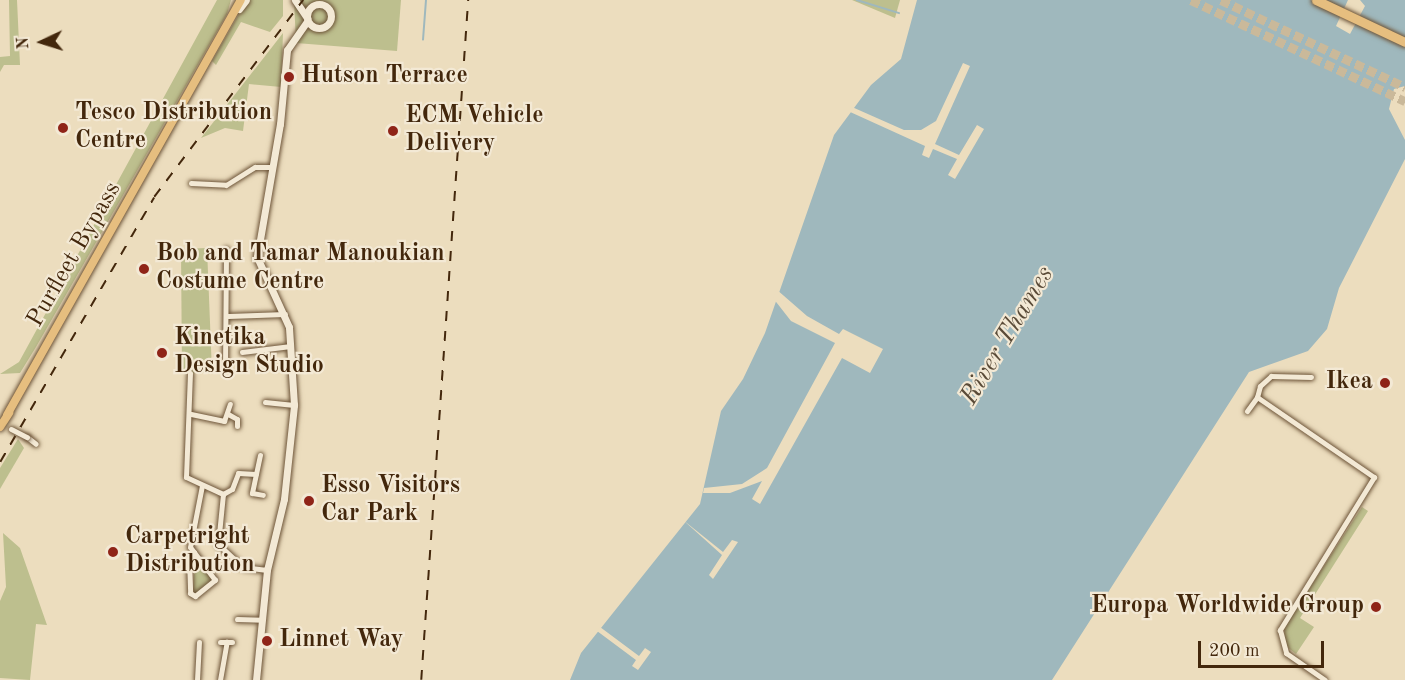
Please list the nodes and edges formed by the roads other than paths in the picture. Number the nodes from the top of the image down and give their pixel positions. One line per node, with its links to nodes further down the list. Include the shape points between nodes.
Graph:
1 (237, 0): 8 (main road, Purfleet Bypass)
2 (243, 0): 8 (main road, Purfleet Bypass)
3 (295, 0): 7 (street)
4 (306, 0): 6 (street)
5 (1316, 0): 11 (highway)
6 (313, 5): 7 (street); 9 (street, via 323,4 331,15 327,26)
7 (307, 20): 9 (street); 10 (street)
8 (231, 22): 29 (main road, Purfleet Bypass)
9 (314, 27): 10 (street)
10 (301, 32): 12 (street, via 287,50)
11 (1405, 42)
12 (273, 167): 13 (street, via 255,167 226,185); 15 (street, via 257,261)
13 (191, 183)
14 (226, 249): 16 (street)
15 (285, 314): 16 (street); 17 (street)
16 (228, 316): 19 (street, via 223,324)
17 (291, 346): 18 (street); 25 (street)
18 (242, 352)
19 (225, 368)
20 (190, 373): 27 (street)
21 (1311, 377): 22 (street, via 1271,376 1260,386)
22 (1257, 397): 26 (street); 46 (street, via 1374,477 1280,630 1286,653)
23 (265, 402): 25 (street)
24 (230, 404): 28 (street)
25 (294, 405): 38 (street, via 284,499)
26 (1247, 411)
27 (191, 414): 28 (street, via 220,422); 34 (street, via 185,440 186,477)
28 (228, 414): 30 (street, via 237,419)
29 (1, 425): 31 (street, bridge)
30 (237, 426)
31 (36, 444)
32 (260, 455): 33 (street)
33 (256, 474): 35 (street, via 238,473 232,489); 36 (street, via 252,493)
34 (202, 485): 35 (street); 37 (street, via 190,540)
35 (223, 494): 38 (street, via 218,544 243,567)
36 (263, 495)
37 (194, 552): 37 (street, via 215,578 195,596 189,559)
38 (267, 570): 40 (street)
39 (237, 619): 40 (street)
40 (262, 620): 45 (street)
41 (200, 642): 43 (street)
42 (220, 642): 44 (street, via 230,642)
43 (197, 680)
44 (220, 680)
45 (256, 680)
46 (1325, 680)

